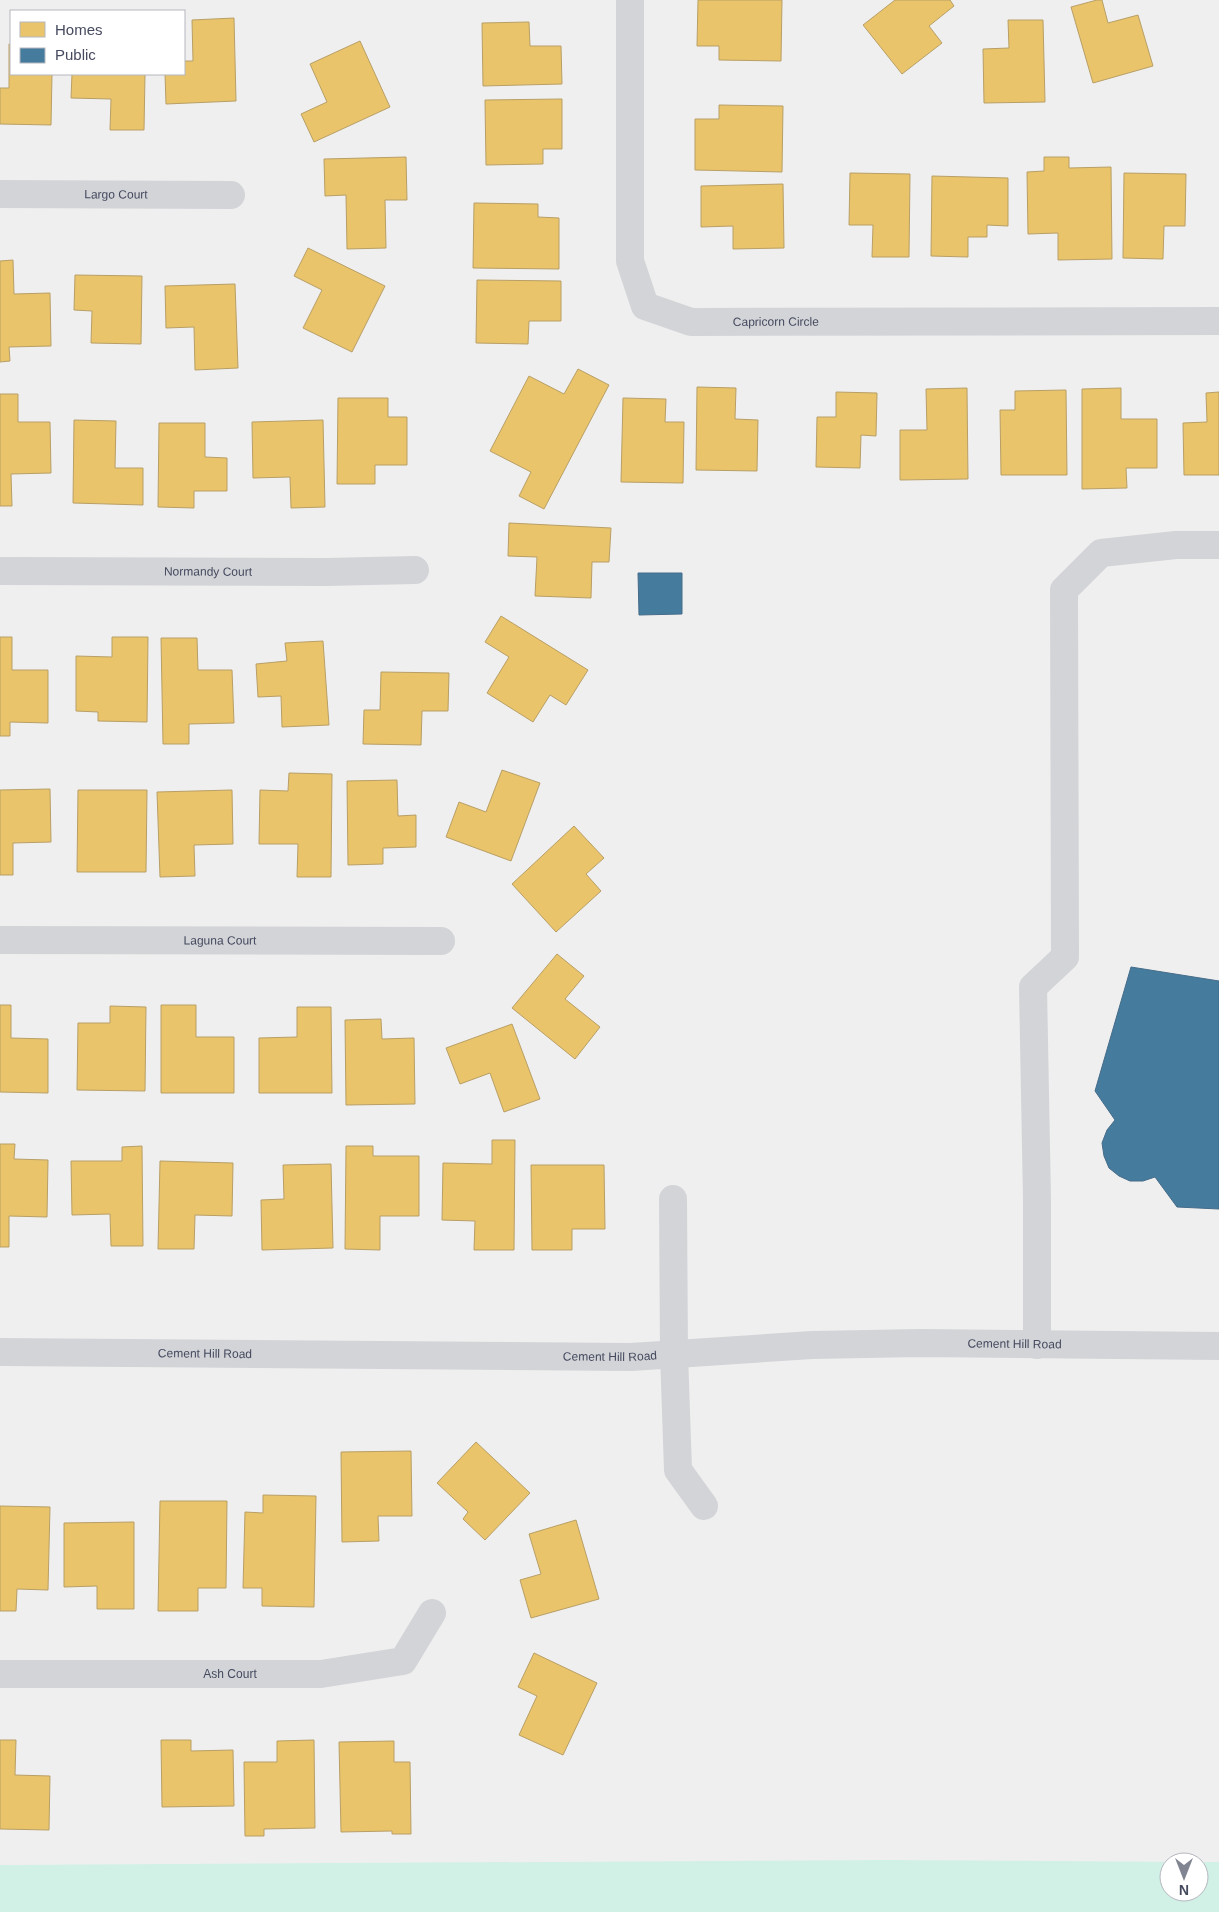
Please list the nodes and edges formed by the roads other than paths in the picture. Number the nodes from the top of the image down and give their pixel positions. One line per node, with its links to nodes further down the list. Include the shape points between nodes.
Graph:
1 (630, 0): 4 (street, Capricorn Circle, via 630,261 645,306 691,322)
2 (0, 194): 3 (street, Largo Court)
3 (231, 195)
4 (1219, 321)
5 (1219, 545): 11 (street, via 1176,545 1101,553 1064,590 1065,957 1033,987)
6 (415, 570): 7 (street, Normandy Court)
7 (0, 571)
8 (0, 940): 9 (street, Laguna Court)
9 (441, 941)
10 (673, 1199): 14 (street)
11 (1037, 1345): 12 (street, Cement Hill Road); 14 (street, Cement Hill Road, via 812,1345)
12 (1219, 1346)
13 (0, 1352): 14 (street, Cement Hill Road, via 631,1357)
14 (674, 1354): 15 (street, via 678,1470)
15 (704, 1506)
16 (432, 1613): 17 (street, Ash Court, via 403,1661 321,1674)
17 (0, 1674)

